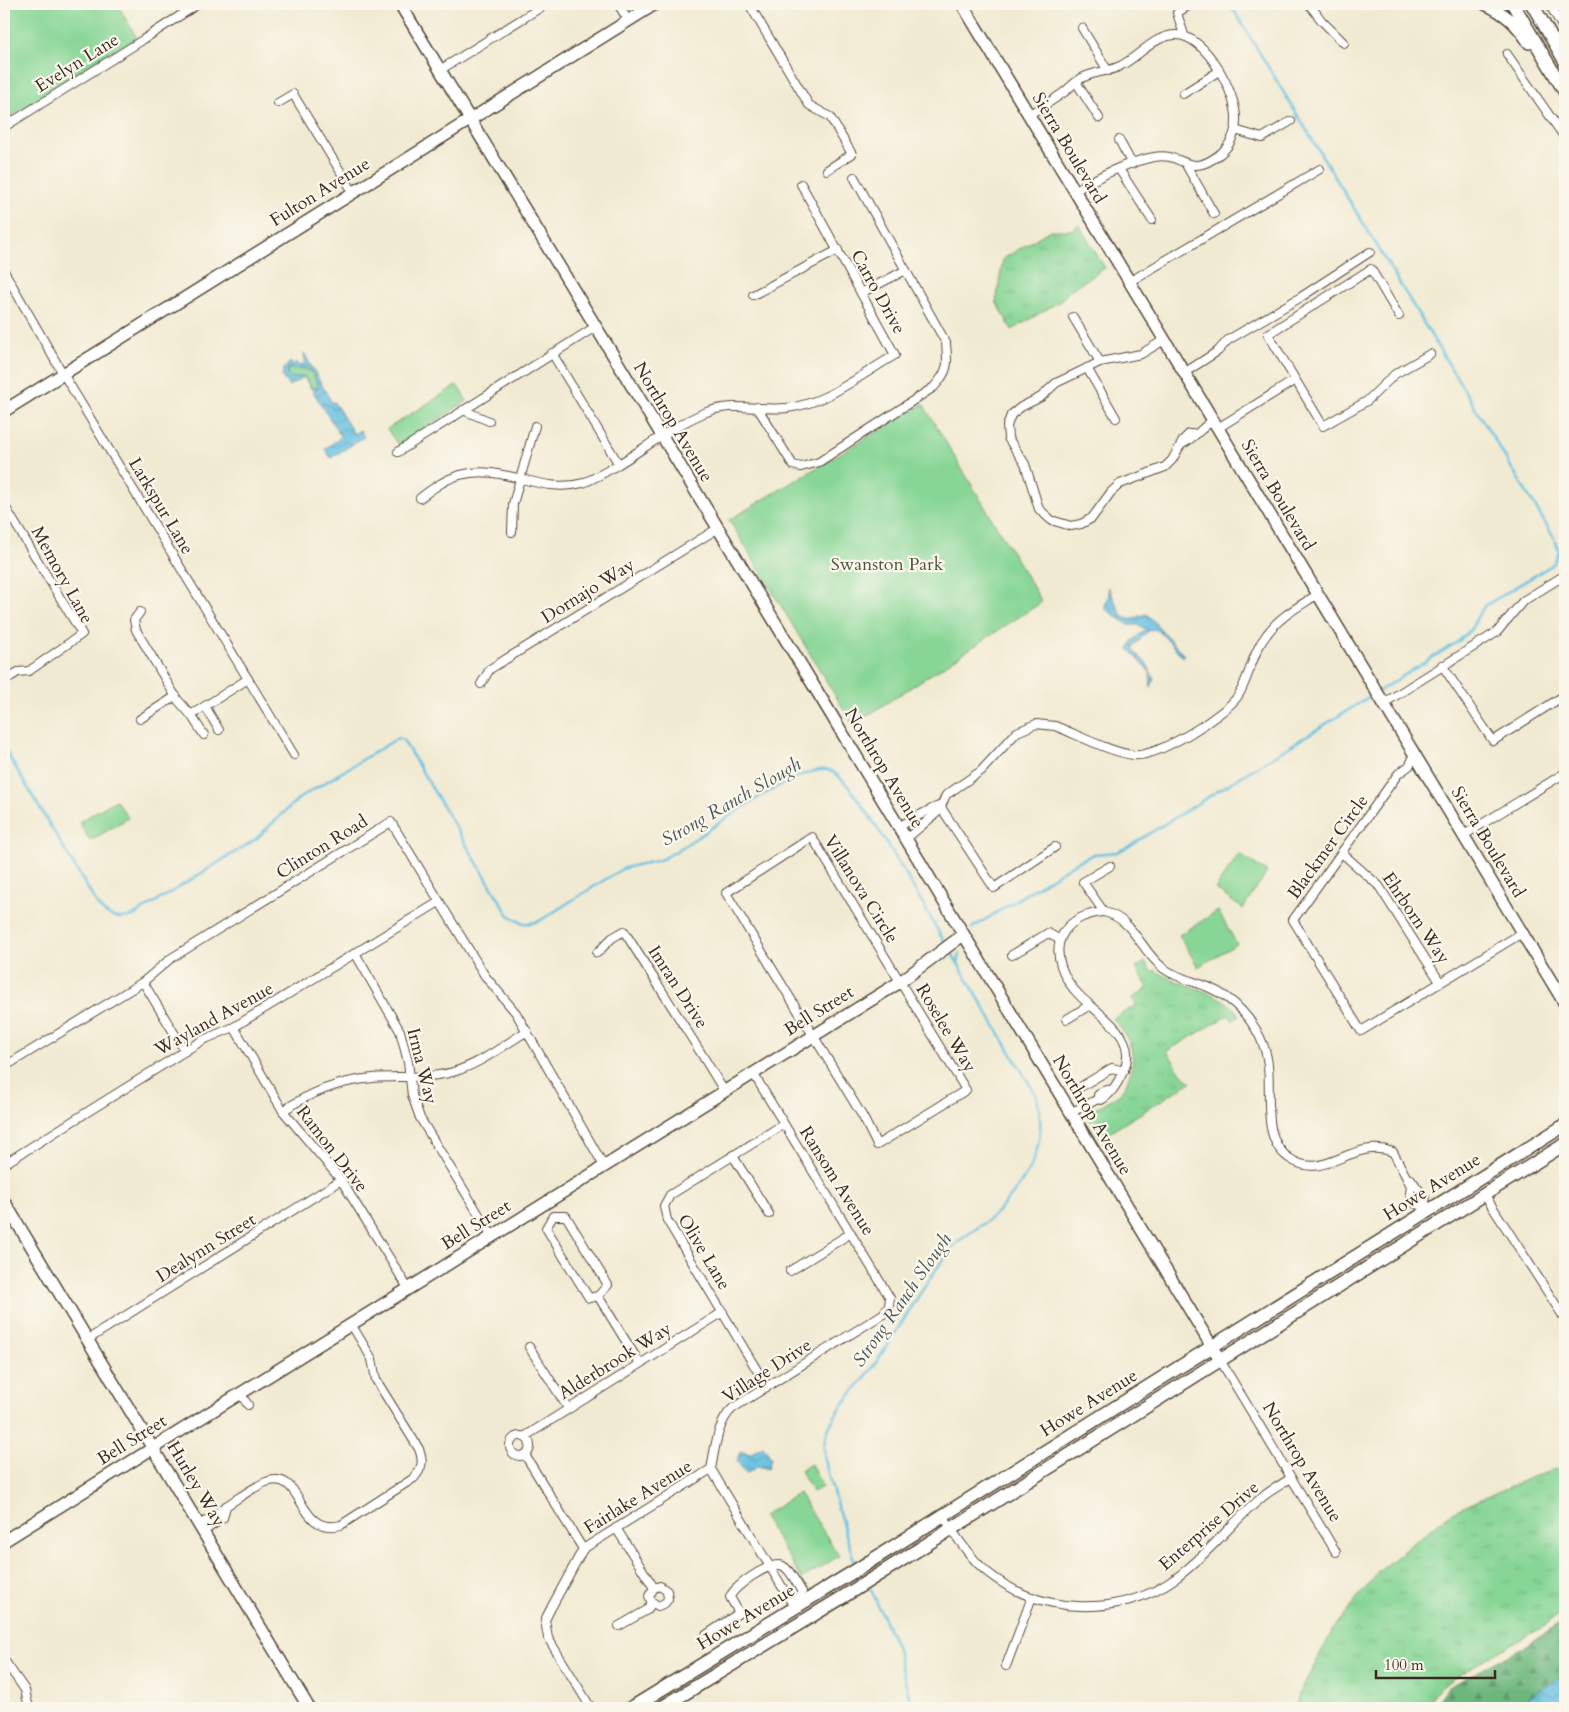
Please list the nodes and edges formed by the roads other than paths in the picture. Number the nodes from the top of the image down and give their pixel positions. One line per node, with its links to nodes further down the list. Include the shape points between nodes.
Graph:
1 (198, 4): 35 (street, Evelyn Lane)
2 (400, 4): 23 (street, Northrop Avenue)
3 (546, 4): 23 (street)
4 (618, 4): 15 (street)
5 (655, 4): 15 (street, Fulton Avenue)
6 (749, 4): 43 (street, via 809,105 830,117 852,154)
7 (962, 4): 31 (street, Sierra Boulevard)
8 (1191, 4): 18 (street, via 1177,12)
9 (1309, 4): 19 (street)
10 (1485, 4): 21 (street, via 1504,12 1521,29 1534,52)
11 (1513, 4): 21 (main road)
12 (1522, 4): 21 (main road, via 1545,44)
13 (1532, 4): 22 (main road)
14 (1549, 4): 17 (street)
15 (628, 20): 33 (street, Fulton Avenue)
16 (1082, 28): 24 (street)
17 (1565, 31)
18 (1184, 35): 24 (street, via 1160,39); 25 (street, via 1204,48)
19 (1344, 43)
20 (1507, 54): 37 (street)
21 (1544, 54): 27 (main road)
22 (1565, 61)
23 (440, 70): 33 (street, Northrop Avenue)
24 (1108, 71): 26 (street)
25 (1219, 71): 29 (street); 36 (street, via 1235,109)
26 (1076, 82): 31 (street); 32 (street)
27 (1562, 82): 28 (main road)
28 (1565, 92)
29 (1183, 94)
30 (278, 103): 47 (street, via 293,94)
31 (1028, 115): 46 (street, Sierra Boulevard)
32 (1099, 118)
33 (470, 121): 47 (street, Fulton Avenue); 59 (street, Northrop Avenue)
34 (1291, 121): 36 (street, via 1262,138)
35 (4, 126)
36 (1235, 130): 39 (street, via 1226,148 1212,160 1198,166)
37 (1565, 138)
38 (1119, 140): 40 (street)
39 (1185, 163): 40 (street, via 1164,156); 48 (street)
40 (1132, 164): 41 (street)
41 (1119, 169): 46 (street); 49 (street)
42 (1320, 169): 54 (street)
43 (827, 170)
44 (854, 177): 52 (street)
45 (801, 184): 50 (street, Carro Drive)
46 (1074, 191): 54 (street, Sierra Boulevard)
47 (353, 192): 66 (street, Fulton Avenue)
48 (1214, 214)
49 (1152, 220)
50 (838, 250): 55 (street, Carro Drive); 56 (street)
51 (1370, 252): 65 (street, via 1228,340 1218,351)
52 (906, 270): 55 (street); 68 (street, via 946,343 949,360 946,373 934,387 818,462 801,467 793,465)
53 (4, 271): 66 (street, Larkspur Lane)
54 (1129, 282): 60 (street, Sierra Boulevard)
55 (861, 293): 68 (street, Carro Drive, via 895,355 814,401 787,408)
56 (753, 295)
57 (1399, 316): 67 (street, via 1371,269 1268,334)
58 (1073, 317): 63 (street)
59 (595, 327): 61 (street); 75 (street, Northrop Avenue)
60 (1164, 340): 63 (street, via 1132,357); 65 (street, Sierra Boulevard)
61 (552, 354): 69 (street); 77 (street)
62 (1430, 354): 67 (street, via 1395,374 1367,401 1323,426)
63 (1100, 362): 64 (street)
64 (1087, 368): 71 (street); 73 (street, via 1056,383 1035,401 1016,410 1008,422 1008,438 1024,464 1036,502 1045,516 1058,524 1067,526 1088,521 1120,484 1165,467 1189,434)
65 (1184, 373): 73 (street, Sierra Boulevard)
66 (64, 374): 70 (street, Fulton Avenue); 87 (street, Larkspur Lane)
67 (1295, 380): 73 (street)
68 (757, 407): 75 (street, Carro Drive, via 718,408 693,418)
69 (463, 410): 72 (street); 76 (street)
70 (4, 411)
71 (1116, 418)
72 (489, 421)
73 (1215, 424): 84 (street, Sierra Boulevard)
74 (535, 426): 78 (street)
75 (662, 437): 77 (street, Carro Drive); 81 (street, Northrop Avenue)
76 (398, 452)
77 (618, 463): 78 (street, Carro Drive, via 588,481 571,486 548,486)
78 (520, 479): 79 (street, Carro Drive, via 490,472 460,475 438,484); 82 (street, via 512,511)
79 (420, 498)
80 (4, 505): 88 (street, Memory Lane, via 82,634 30,670 18,672)
81 (717, 528): 89 (street, Dornajo Way, via 490,669); 103 (street, Northrop Avenue)
82 (512, 532)
83 (1565, 575): 86 (street, via 1523,601 1497,632)
84 (1318, 594): 91 (street, Sierra Boulevard); 101 (street, via 1291,611 1268,632 1255,654 1242,688 1229,706 1162,750 1143,755 1127,754 1055,726 1036,724 1017,732 980,771 946,795)
85 (140, 612): 90 (street, via 135,617 135,627)
86 (1442, 665): 91 (street); 92 (street, via 1493,741)
87 (248, 679): 93 (street); 98 (street, Larkspur Lane)
88 (4, 681)
89 (481, 684)
90 (176, 696): 94 (street); 95 (street)
91 (1380, 696): 99 (street, Sierra Boulevard)
92 (1565, 696)
93 (205, 706): 94 (street); 96 (street)
94 (192, 715): 97 (street)
95 (140, 718)
96 (219, 730)
97 (204, 735)
98 (294, 755)
99 (1415, 755): 104 (street, Sierra Boulevard); 107 (street, Blackmer Circle, via 1409,766 1398,774)
100 (1565, 773): 104 (street)
101 (940, 806): 102 (street, via 939,811); 106 (street, via 994,888)
102 (925, 818): 103 (street); 105 (street)
103 (899, 827): 105 (street, Northrop Avenue)
104 (1464, 835): 111 (street, Sierra Boulevard)
105 (906, 839): 112 (street, Northrop Avenue)
106 (1055, 847)
107 (1343, 854): 119 (street, Ehrborn Way, via 1379,886); 119 (street, Blackmer Circle, via 1293,920 1361,1031)
108 (1110, 866): 110 (street, via 1083,882)
109 (439, 902): 114 (street, Wayland Avenue); 117 (street, Clinton Road, via 391,822 170,959); 124 (street, Clinton Road, via 484,976 516,1013)
110 (1104, 912): 113 (street, via 1076,920 1065,929); 146 (street, via 1127,923 1161,966 1176,976 1221,994 1253,1025 1268,1061 1270,1129 1276,1146 1284,1154 1295,1162 1316,1166 1376,1147 1393,1152 1412,1185 1410,1194 1416,1204)
111 (1522, 933): 119 (street, Blackmer Circle); 120 (street, Sierra Boulevard)
112 (963, 935): 118 (street, Bell Street); 134 (street, Northrop Avenue)
113 (1060, 940): 116 (street, via 1048,933); 121 (street, via 1058,953 1062,968 1075,990)
114 (355, 953): 123 (street, Wayland Avenue); 130 (street, Irma Way, via 396,1024 405,1046)
115 (597, 953): 132 (street, Imran Drive, via 624,931)
116 (1012, 955)
117 (142, 982): 126 (street); 127 (street, Clinton Road)
118 (900, 982): 125 (street, Bell Street); 125 (street, Roselee Way, via 966,1090 877,1145); 125 (street, Villanova Circle, via 812,837 726,893)
119 (1440, 982)
120 (1565, 1004)
121 (1090, 1005): 122 (street); 128 (street, via 1115,1026 1125,1040)
122 (1067, 1019)
123 (234, 1027): 126 (street, Wayland Avenue); 133 (street, Ramon Drive)
124 (527, 1032): 130 (street, via 464,1068 440,1075); 141 (street, Clinton Road)
125 (813, 1036): 129 (street, Bell Street)
126 (185, 1051): 140 (street, Wayland Avenue)
127 (4, 1067)
128 (1124, 1071): 131 (street, via 1112,1068); 134 (street, via 1110,1095)
129 (754, 1073): 132 (street, Bell Street); 135 (street, Ransom Avenue)
130 (410, 1077): 133 (street, via 372,1078 337,1085 304,1098); 150 (street, Irma Way, via 420,1118)
131 (1077, 1089)
132 (724, 1091): 141 (street, Bell Street)
133 (283, 1111): 142 (street, Ramon Drive)
134 (1070, 1113): 161 (street, Northrop Avenue)
135 (784, 1124): 139 (street, Olive Lane); 149 (street, Ransom Avenue)
136 (1565, 1125): 137 (main road, Howe Avenue)
137 (1542, 1139): 143 (main road, via 1536,1154 1492,1182); 146 (main road, Howe Avenue)
138 (1565, 1144): 143 (main road, Howe Avenue)
139 (733, 1156): 147 (street); 156 (street, Olive Lane, via 670,1195 664,1206 667,1220)
140 (4, 1164)
141 (604, 1166): 145 (street, Bell Street)
142 (342, 1180): 153 (street, Ramon Drive); 159 (street, Dealynn Street)
143 (1484, 1194): 151 (main road, Howe Avenue); 157 (street)
144 (4, 1201): 159 (street, Hurley Way)
145 (545, 1203): 148 (street); 150 (street, Bell Street)
146 (1425, 1208): 151 (main road, via 1429,1217 1427,1223 1389,1247); 161 (main road, Howe Avenue)
147 (768, 1214)
148 (553, 1216): 154 (street, via 546,1228 588,1298); 154 (street, via 566,1216 608,1284)
149 (851, 1233): 152 (street); 155 (street, Ransom Avenue, via 889,1294)
150 (492, 1236): 153 (street, Bell Street)
151 (1384, 1257): 162 (main road, Howe Avenue)
152 (790, 1271)
153 (408, 1288): 158 (street, Bell Street)
154 (598, 1296): 163 (street)
155 (889, 1306): 164 (street, Village Drive, via 878,1317)
156 (723, 1312): 163 (street, Alderbrook Way); 164 (street, Olive Lane)
157 (1565, 1319)
158 (351, 1324): 165 (street, Bell Street); 174 (street, via 372,1359 376,1380 419,1449 422,1459 419,1472 333,1527 314,1522 292,1487 283,1482 267,1482 226,1506 223,1518)
159 (87, 1340): 169 (street, Hurley Way)
160 (529, 1346): 167 (street)
161 (1212, 1347): 162 (street, Northrop Avenue); 173 (main road, Howe Avenue)
162 (1220, 1360): 172 (street, Northrop Avenue); 176 (main road, Howe Avenue)
163 (640, 1364): 167 (street, Alderbrook Way)
164 (767, 1387): 171 (street, Village Drive, via 725,1417)
165 (240, 1393): 166 (street); 169 (street, Bell Street)
166 (248, 1405)
167 (568, 1408): 168 (street, Alderbrook Way)
168 (524, 1437): 170 (street, via 530,1444); 170 (street, Alderbrook Way, via 514,1438 510,1446 515,1455)
169 (153, 1447): 174 (street, Hurley Way); 177 (street, Bell Street)
170 (524, 1455): 178 (street, Alderbrook Way)
171 (711, 1469): 175 (street, Fairlake Avenue); 180 (street)
172 (1290, 1478): 179 (street, Northrop Avenue); 183 (street, Enterprise Drive, via 1265,1494 1187,1569 1147,1594 1119,1603 1094,1606 1064,1605)
173 (943, 1515): 176 (street, Enterprise Drive); 181 (main road, Howe Avenue)
174 (202, 1527): 193 (street, Hurley Way)
175 (616, 1528): 178 (street, Fairlake Avenue); 182 (street)
176 (951, 1529): 183 (street, Enterprise Drive, via 964,1548 988,1572); 186 (main road, Howe Avenue)
177 (4, 1541)
178 (583, 1549): 194 (street, Fairlake Avenue, via 545,1620 545,1631 552,1648)
179 (1336, 1552)
180 (770, 1566): 184 (street, via 790,1600); 184 (street, via 780,1565 788,1570 802,1592); 188 (street, via 733,1590 730,1597 739,1613)
181 (850, 1574): 184 (main road, Howe Avenue); 186 (main road, via 844,1588 811,1608)
182 (654, 1588): 185 (street, via 649,1596); 185 (street, via 663,1587 669,1596 663,1605)
183 (1032, 1597): 191 (street)
184 (800, 1601): 189 (main road, via 802,1611 775,1629); 195 (main road, Howe Avenue)
185 (652, 1603): 187 (street, via 647,1610)
186 (806, 1620): 189 (main road, Howe Avenue)
187 (620, 1626)
188 (706, 1634)
189 (768, 1642): 196 (main road, Howe Avenue)
190 (4, 1660): 192 (street, via 25,1690)
191 (1006, 1666)
192 (29, 1708)
193 (309, 1708)
194 (591, 1708)
195 (631, 1708)
196 (661, 1708)

